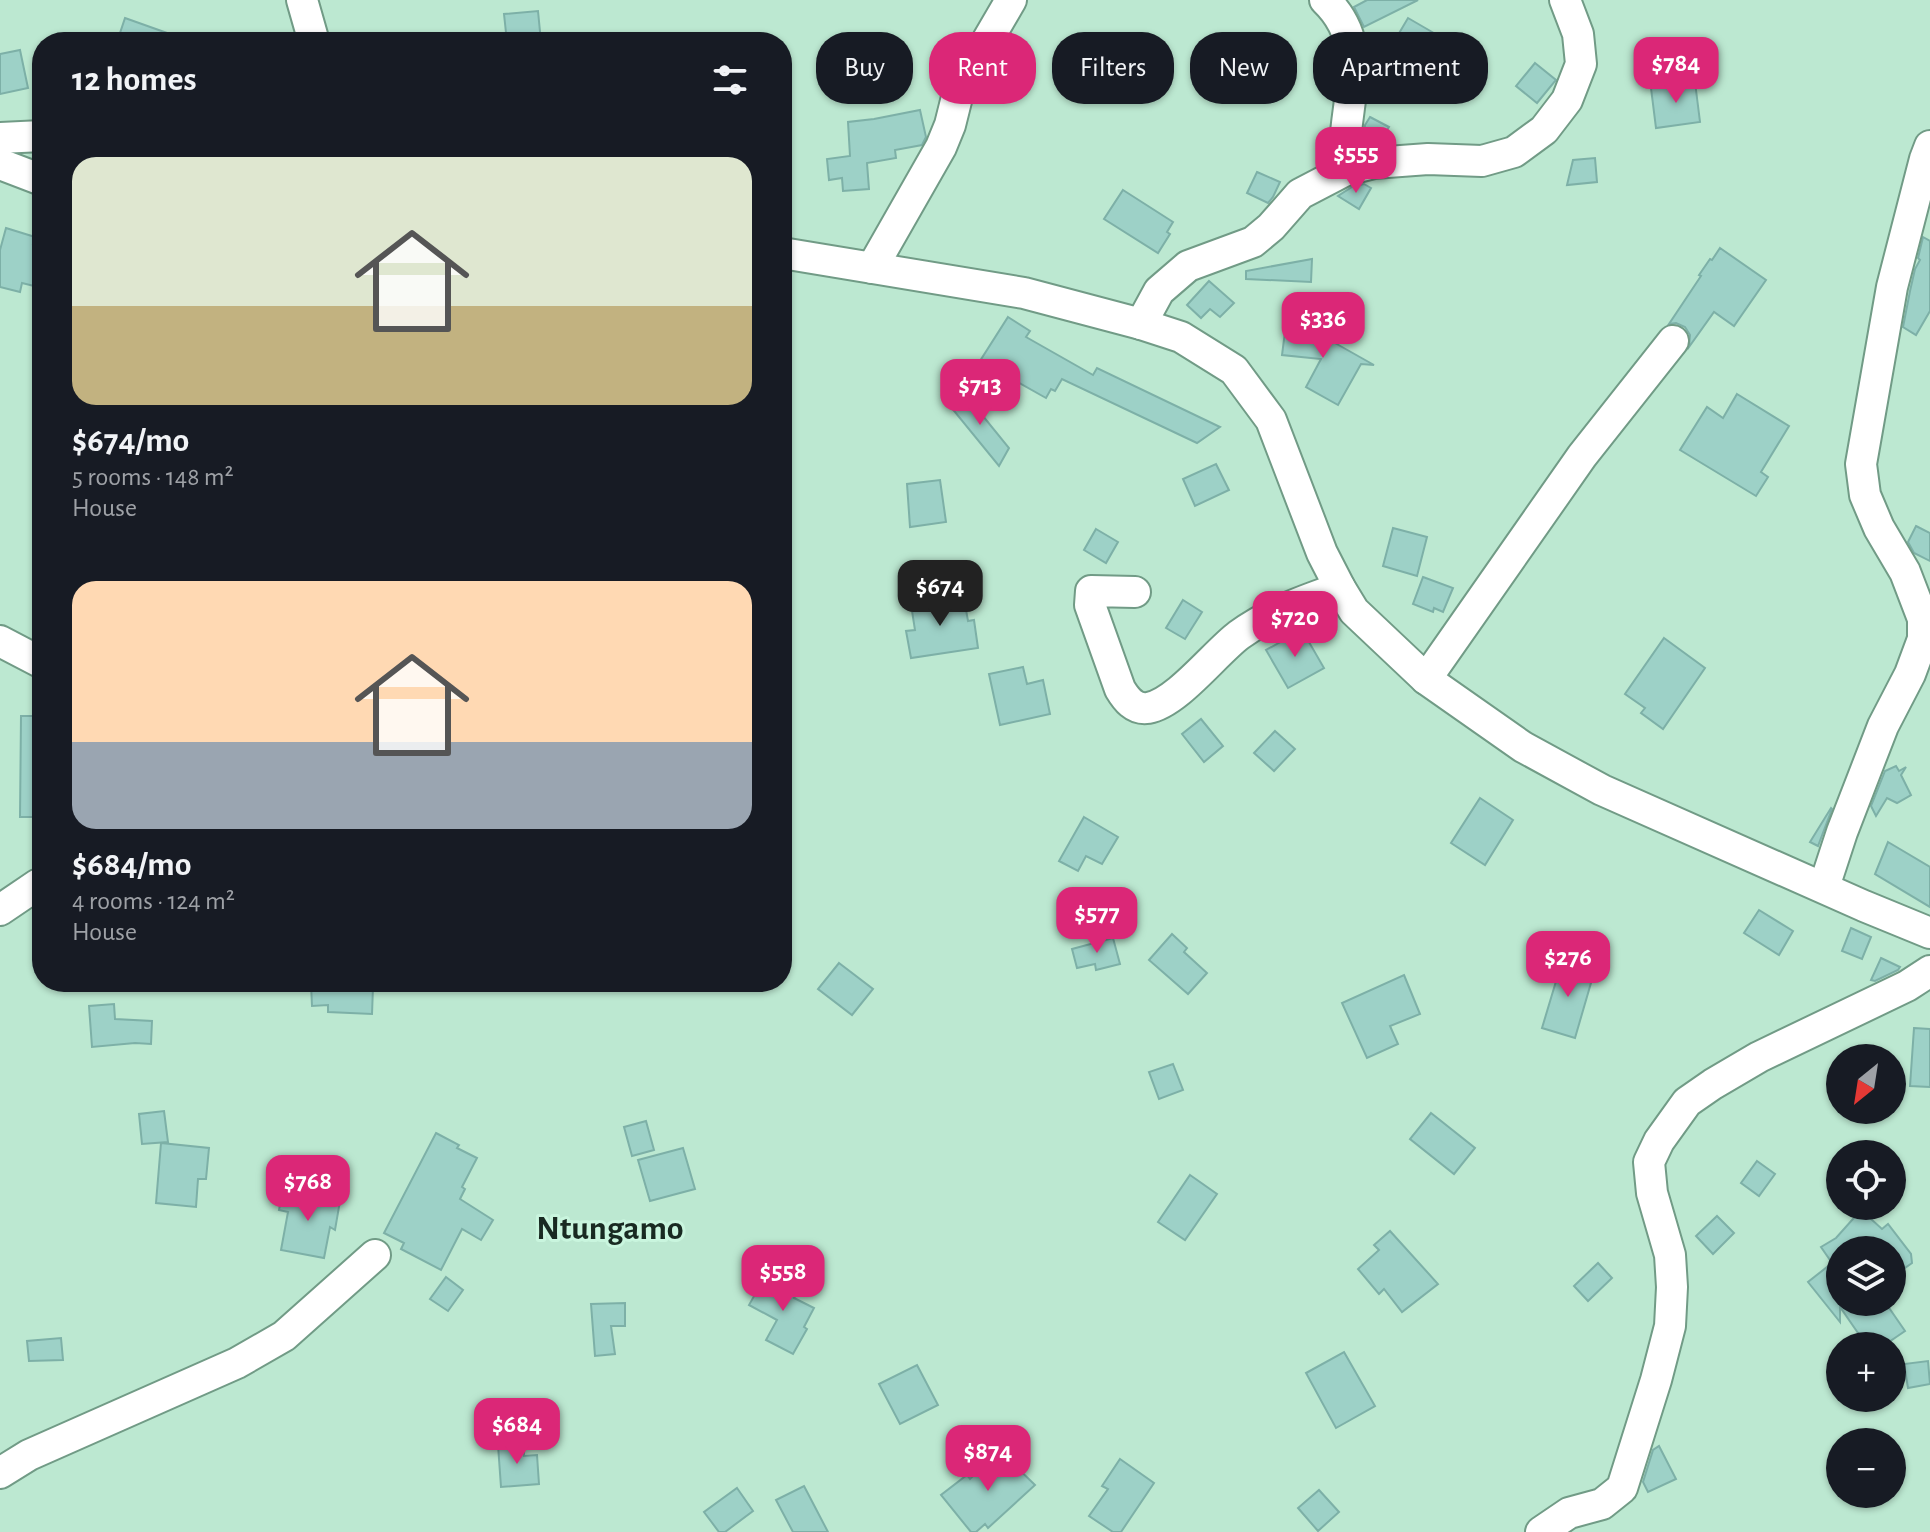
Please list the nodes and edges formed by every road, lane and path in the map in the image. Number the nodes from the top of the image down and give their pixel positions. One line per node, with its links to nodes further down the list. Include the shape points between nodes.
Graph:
1 (302, 0): 5 (street)
2 (1011, 0): 13 (street, via 959,89 941,147)
3 (1325, 0): 10 (street, via 1350,38 1354,61)
4 (1565, 0): 10 (street, via 1578,34 1581,64 1567,100 1544,130 1514,152 1482,161 1428,159)
5 (311, 32)
6 (32, 136): 7 (street)
7 (0, 138)
8 (1930, 146): 21 (street, via 1892,287 1861,464 1865,495 1923,619 1923,639 1883,726)
9 (0, 164): 11 (street)
10 (1346, 170): 14 (street, via 1300,194 1253,242 1188,266 1159,291)
11 (32, 176)
12 (792, 255): 13 (street)
13 (872, 268): 14 (street, via 1024,293)
14 (1141, 324): 16 (street, via 1181,337 1234,370 1271,420)
15 (1673, 341): 20 (street, via 1582,456)
16 (1340, 588): 17 (street, via 1299,602 1242,633 1171,698 1147,708 1126,699 1120,689 1090,605 1091,591); 20 (street, via 1354,611)
17 (1135, 592)
18 (0, 641): 19 (street)
19 (32, 658)
20 (1426, 679): 21 (street, via 1523,747 1602,790)
21 (1824, 887): 24 (street)
22 (32, 888): 23 (street)
23 (0, 910)
24 (1930, 933)
25 (1930, 971): 28 (street, via 1713,1084 1687,1102 1666,1130 1649,1162 1670,1255 1670,1326 1643,1425 1622,1488 1602,1504 1569,1513)
26 (375, 1255): 27 (street, via 284,1336)
27 (0, 1473)
28 (1541, 1532)

